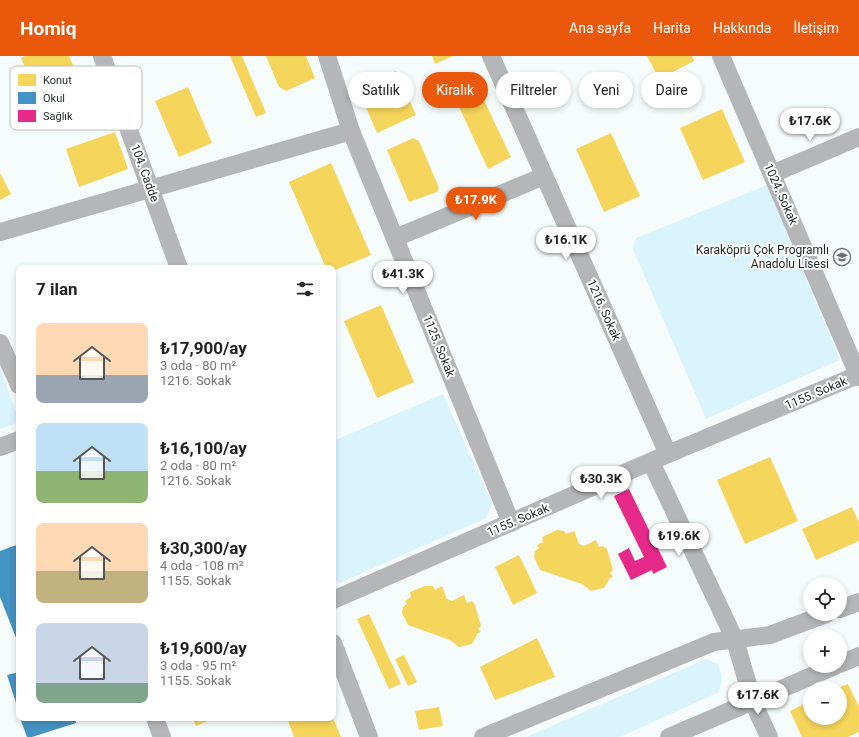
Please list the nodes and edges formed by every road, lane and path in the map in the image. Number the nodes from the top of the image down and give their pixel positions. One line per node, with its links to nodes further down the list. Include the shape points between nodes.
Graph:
1 (102, 56): 5 (street, 104. Cadde)
2 (327, 56): 7 (street, 1125. Sokak)
3 (491, 56): 10 (street, 1216. Sokak)
4 (721, 56): 9 (street, 1024. Sokak)
5 (106, 66)
6 (129, 130): 11 (street, 104. Cadde)
7 (352, 131): 11 (street); 13 (street, 1125. Sokak)
8 (859, 137): 9 (street)
9 (772, 174): 16 (street, 1024. Sokak)
10 (544, 176): 13 (street); 20 (street, 1216. Sokak)
11 (151, 190): 12 (street); 14 (street, 104. Cadde)
12 (0, 232)
13 (395, 238): 22 (street, 1125. Sokak)
14 (178, 265)
15 (0, 343): 17 (street)
16 (859, 376): 20 (street, 1155. Sokak)
17 (16, 378)
18 (16, 441): 19 (street)
19 (0, 447)
20 (668, 454): 21 (street, 1155. Sokak)
21 (651, 462): 22 (street, 1155. Sokak); 27 (street)
22 (511, 522): 23 (street, 1155. Sokak)
23 (336, 599)
24 (859, 602): 25 (street)
25 (847, 606)
26 (807, 621): 27 (street, via 770,635)
27 (735, 640): 32 (street); 36 (street, via 714,642)
28 (336, 651): 35 (street)
29 (859, 656): 30 (street)
30 (847, 661)
31 (820, 673): 32 (street)
32 (753, 702): 37 (street); 38 (street)
33 (156, 721): 34 (street)
34 (162, 737)
35 (369, 737)
36 (483, 737)
37 (669, 737)
38 (769, 737)

